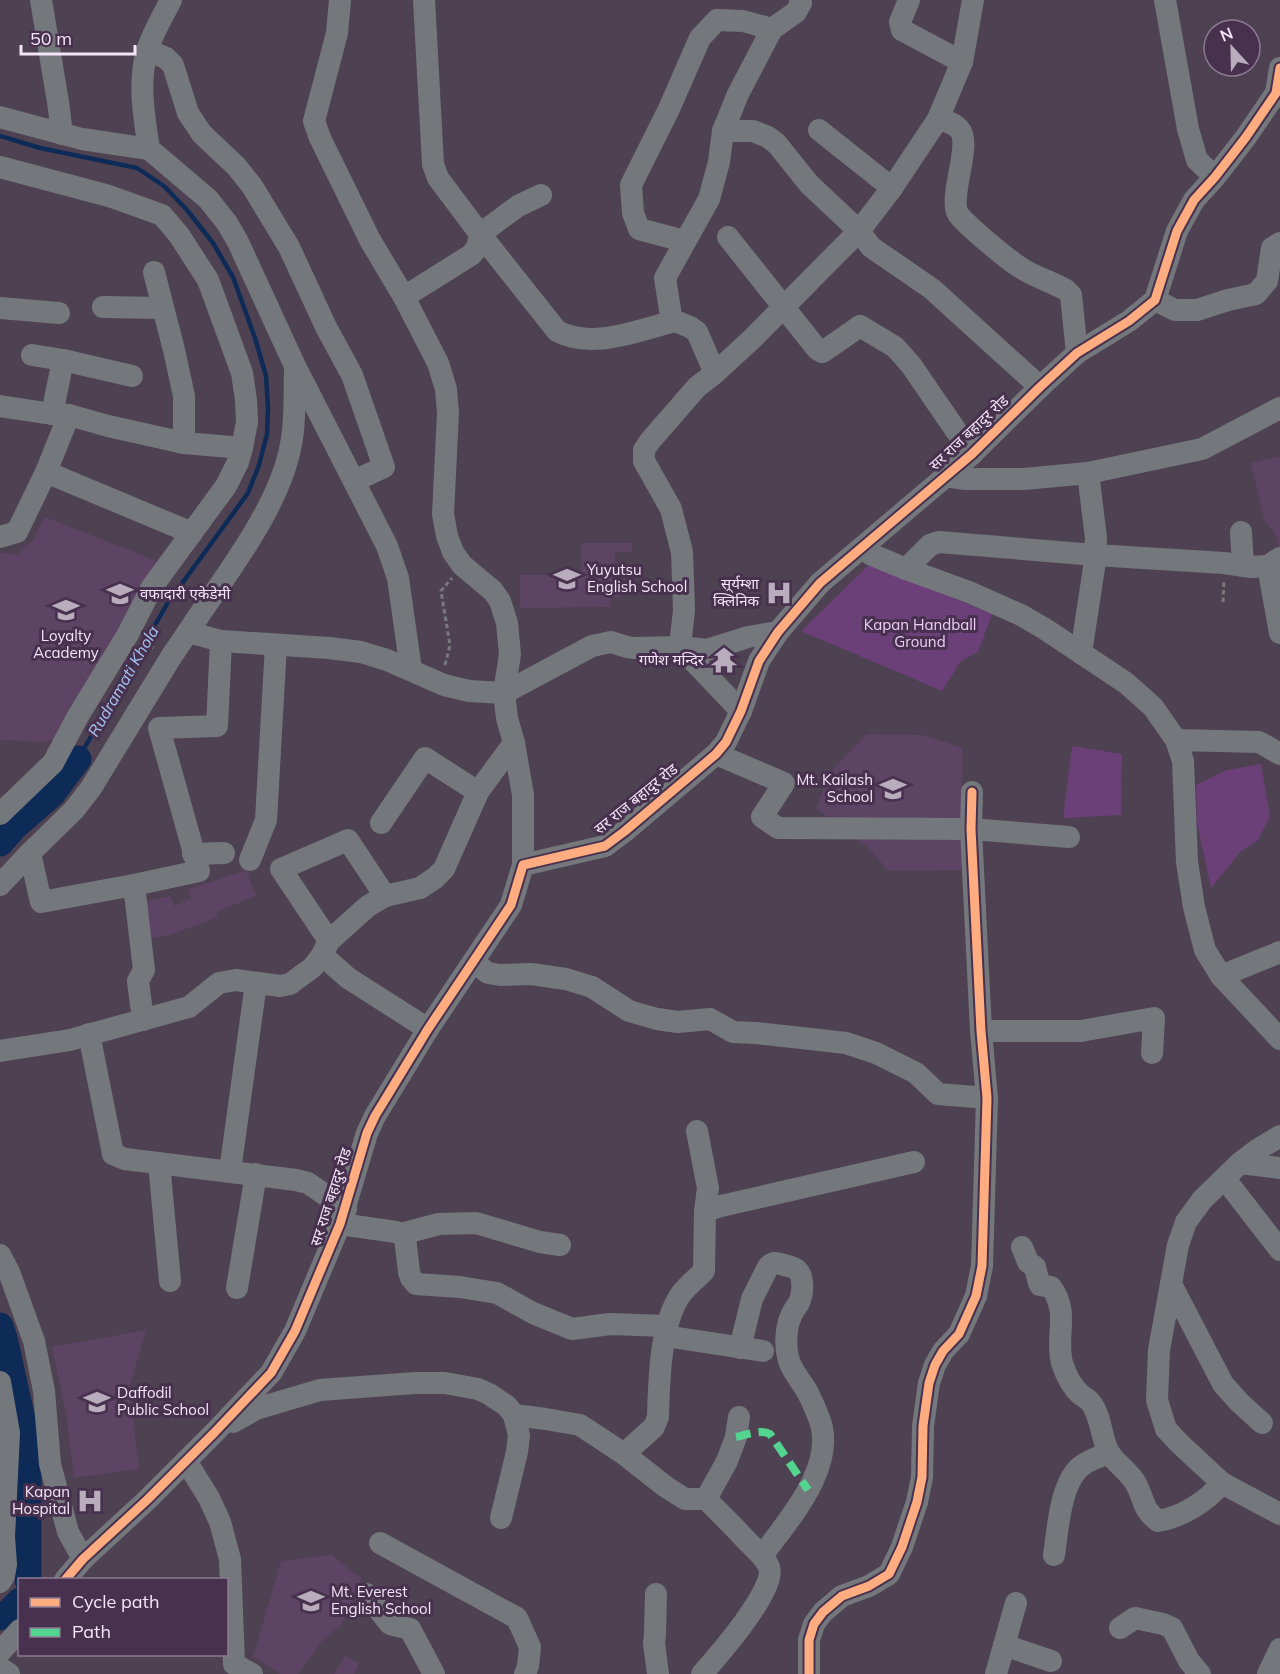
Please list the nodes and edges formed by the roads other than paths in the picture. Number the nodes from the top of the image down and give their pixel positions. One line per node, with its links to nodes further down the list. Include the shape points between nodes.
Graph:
1 (42, 0): 17 (street)
2 (171, 0): 10 (street)
3 (340, 0): 29 (street, via 337,33 314,121 370,240)
4 (424, 0): 24 (street, via 433,164 438,178)
5 (800, 0): 9 (street, via 796,12)
6 (909, 0): 11 (street, via 900,22 902,30)
7 (973, 0): 11 (street)
8 (1165, 0): 20 (street, via 1188,129 1197,160)
9 (772, 29): 16 (street); 26 (street, via 743,21 717,20 700,38 631,185 633,213 639,229)
10 (147, 50): 18 (street, via 143,104); 53 (street, via 174,65 188,113 262,201 352,375 384,467)
11 (962, 62): 14 (street)
12 (1280, 68): 20 (street, via 1276,93)
13 (0, 117): 17 (street)
14 (938, 119): 21 (street); 37 (street, via 957,127 963,137 955,202 958,213 1021,268 1071,295)
15 (819, 130): 21 (street)
16 (723, 131): 23 (street, via 753,131 768,137 809,184); 26 (street, via 709,199)
17 (62, 134): 18 (street)
18 (148, 149): 40 (street, via 208,199 227,223)
19 (0, 167): 48 (street, via 109,195 162,215 208,280 242,373 247,422)
20 (1215, 177): 30 (street, via 1194,200 1177,231)
21 (892, 188): 23 (street)
22 (541, 195): 24 (street, via 518,206)
23 (859, 231): 31 (street); 43 (street, via 871,246 932,289)
24 (480, 234): 29 (street, via 471,255); 36 (street, via 557,331 595,340)
25 (728, 237): 31 (street)
26 (684, 241): 36 (street, via 665,278 670,316)
27 (1280, 243): 30 (street, via 1272,248 1267,281 1256,294 1197,310 1175,310)
28 (154, 272): 34 (street)
29 (404, 297): 70 (street, via 438,363 446,388 443,514 447,536 462,565 493,591 507,623 510,654)
30 (1155, 300): 37 (street, सर राज बहादुर रोड)
31 (783, 306): 41 (street); 49 (street, via 822,352 860,327 895,347 912,365)
32 (103, 307): 34 (street)
33 (0, 308): 35 (street)
34 (163, 308): 47 (street, via 184,396)
35 (59, 314)
36 (675, 321): 41 (street, via 697,332)
37 (1077, 353): 43 (street, सर राज बहादुर रोड)
38 (32, 355): 39 (street)
39 (63, 360): 42 (street); 46 (street)
40 (295, 366): 53 (street); 62 (street, via 294,426 282,477 245,546)
41 (715, 373): 67 (street, via 697,387 650,441 643,456 671,509 682,552 684,610)
42 (132, 376)
43 (1040, 387): 49 (street, सर राज बहादुर रोड)
44 (0, 406): 46 (street)
45 (1280, 408): 51 (street, via 1202,449)
46 (60, 414): 47 (street); 50 (street)
47 (184, 442): 48 (street)
48 (242, 448): 54 (street, via 226,486)
49 (972, 454): 52 (street, सर राज बहादुर रोड)
50 (46, 472): 54 (street); 56 (street, via 17,532)
51 (1088, 473): 52 (street, via 1024,479); 58 (street)
52 (945, 476): 57 (street, सर राज बहादुर रोड)
53 (354, 481): 69 (street, via 387,546 398,578)
54 (192, 532): 78 (street, via 152,587 53,763)
55 (1240, 532): 60 (street)
56 (0, 537)
57 (863, 547): 61 (street, via 870,554); 63 (street, सर राज बहादुर रोड, via 820,583)
58 (1095, 555): 60 (street); 61 (street, via 939,542 930,545); 68 (street)
59 (1274, 562): 60 (street); 64 (street)
60 (1244, 566)
61 (906, 569): 68 (street, via 1021,615)
62 (188, 632): 65 (street); 82 (street, via 92,788)
63 (778, 632): 67 (street, via 707,650); 71 (street, सर राज बहादुर रोड, via 759,661)
64 (1280, 633)
65 (221, 641): 66 (street); 84 (street, via 218,726 159,728)
66 (276, 645): 69 (street, via 361,652); 85 (street, via 266,820)
67 (680, 647): 70 (street, via 633,648 602,643); 71 (street)
68 (1081, 652): 72 (street, via 1153,707)
69 (411, 670): 70 (street, via 444,685)
70 (504, 693): 73 (street)
71 (741, 711): 74 (street, सर राज बहादुर रोड)
72 (1176, 741): 75 (street, via 1259,742); 93 (street, via 1183,761 1186,862 1194,907 1205,950)
73 (514, 744): 76 (street); 86 (street, via 523,795)
74 (716, 754): 80 (street, via 784,783 762,817 778,828); 86 (street, सर राज बहादुर रोड, via 605,846)
75 (1280, 754)
76 (478, 792): 79 (street, via 425,758); 89 (street, via 444,868 420,888)
77 (972, 792): 80 (street)
78 (0, 814)
79 (381, 823)
80 (971, 829): 81 (street); 97 (street)
81 (1069, 837)
82 (30, 853): 87 (street); 88 (street, via 41,902)
83 (224, 853): 84 (street)
84 (193, 854): 88 (street, via 199,871)
85 (250, 861)
86 (523, 865): 92 (street, सर राज बहादुर रोड, via 511,904)
87 (0, 885)
88 (134, 885): 95 (street, via 144,970 138,981)
89 (385, 896): 90 (street, via 368,906); 90 (street, via 348,840 281,869)
90 (326, 948): 94 (street, via 313,967 290,984); 96 (street, via 348,978)
91 (1280, 952): 93 (street)
92 (473, 962): 96 (street, सर राज बहादुर रोड); 102 (street, via 488,973 531,974 592,987 629,1011 657,1019 710,1019 733,1032 846,1043 916,1073 938,1094)
93 (1221, 976): 99 (street)
94 (256, 983): 95 (street, via 219,983 189,1007); 108 (street)
95 (143, 1020): 98 (street)
96 (428, 1029): 112 (street, सर राज बहादुर रोड, via 367,1133)
97 (981, 1031): 101 (street, via 1081,1031 1154,1018); 102 (street)
98 (89, 1034): 100 (street); 106 (street, via 113,1154)
99 (1280, 1039)
100 (0, 1051)
101 (1152, 1053)
102 (987, 1098): 159 (street, via 982,1266 976,1296 959,1334 943,1351 928,1383 917,1502 889,1574 843,1596 814,1624 809,1640)
103 (697, 1131): 111 (street, via 708,1188)
104 (1280, 1136): 109 (street)
105 (914, 1162): 111 (street)
106 (159, 1163): 108 (street); 118 (street)
107 (1280, 1168): 109 (street)
108 (230, 1171): 110 (street)
109 (1232, 1171): 116 (street); 119 (street, via 1186,1222)
110 (256, 1174): 112 (street, via 308,1183 330,1197); 120 (street)
111 (705, 1211): 121 (street, via 704,1271 680,1296)
112 (343, 1217): 113 (street); 128 (street, सर राज बहादुर रोड, via 295,1331 271,1373)
113 (401, 1234): 114 (street, via 439,1224 476,1223); 121 (street, via 405,1238 411,1278 416,1284 490,1291 572,1329 610,1324)
114 (560, 1245)
115 (1022, 1246): 130 (street, via 1028,1262 1035,1267 1040,1285 1051,1287 1058,1297 1060,1351 1065,1371 1071,1385 1090,1402)
116 (1280, 1250)
117 (0, 1254): 140 (street, via 34,1341 44,1391 50,1464 68,1532)
118 (170, 1281)
119 (1171, 1284): 127 (street, via 1223,1384); 133 (street, via 1159,1350 1157,1400 1166,1429)
120 (237, 1288)
121 (666, 1331): 122 (street); 131 (street, via 658,1417 654,1427)
122 (740, 1348): 123 (street); 139 (street, via 752,1299 768,1267 776,1263 796,1269 801,1274 801,1299 789,1323 788,1358 808,1394 824,1437 821,1462 808,1490)
123 (763, 1351)
124 (0, 1382): 129 (street)
125 (514, 1415): 128 (street, via 507,1406 478,1389 415,1383 320,1390 294,1396 256,1408); 131 (street, via 580,1425); 136 (street, via 519,1435 517,1452)
126 (739, 1417): 134 (street, via 727,1461)
127 (1262, 1423)
128 (214, 1433): 132 (street, सर राज बहादुर रोड)
129 (5, 1434): 142 (street, via 6,1564)
130 (1109, 1453): 133 (street, via 1136,1483 1148,1513 1158,1521 1172,1518 1211,1496); 138 (street, via 1079,1468 1065,1488)
131 (624, 1454): 134 (street, via 685,1499)
132 (186, 1461): 140 (street, सर राज बहादुर रोड); 154 (street, via 220,1522 230,1559 234,1664)
133 (1222, 1483): 135 (street)
134 (706, 1499): 139 (street)
135 (1280, 1514)
136 (501, 1518)
137 (380, 1543): 156 (street, via 517,1618 530,1647)
138 (1054, 1555)
139 (762, 1556): 158 (street, via 769,1576 761,1597)
140 (83, 1559): 141 (street, सर राज बहादुर रोड)
141 (67, 1578)
142 (0, 1582)
143 (366, 1594): 155 (street, via 390,1624 410,1629)
144 (656, 1594): 157 (street, via 654,1643)
145 (1016, 1603): 148 (street)
146 (1120, 1628): 161 (street, via 1135,1618 1172,1628)
147 (18, 1632): 150 (street)
148 (1004, 1645): 151 (street); 160 (street)
149 (1280, 1649): 162 (street)
150 (0, 1652)
151 (1051, 1661)
152 (0, 1668): 153 (street)
153 (9, 1674)
154 (252, 1674)
155 (434, 1674)
156 (525, 1674)
157 (658, 1674)
158 (702, 1674)
159 (808, 1674)
160 (996, 1674)
161 (1200, 1674)
162 (1269, 1674)

